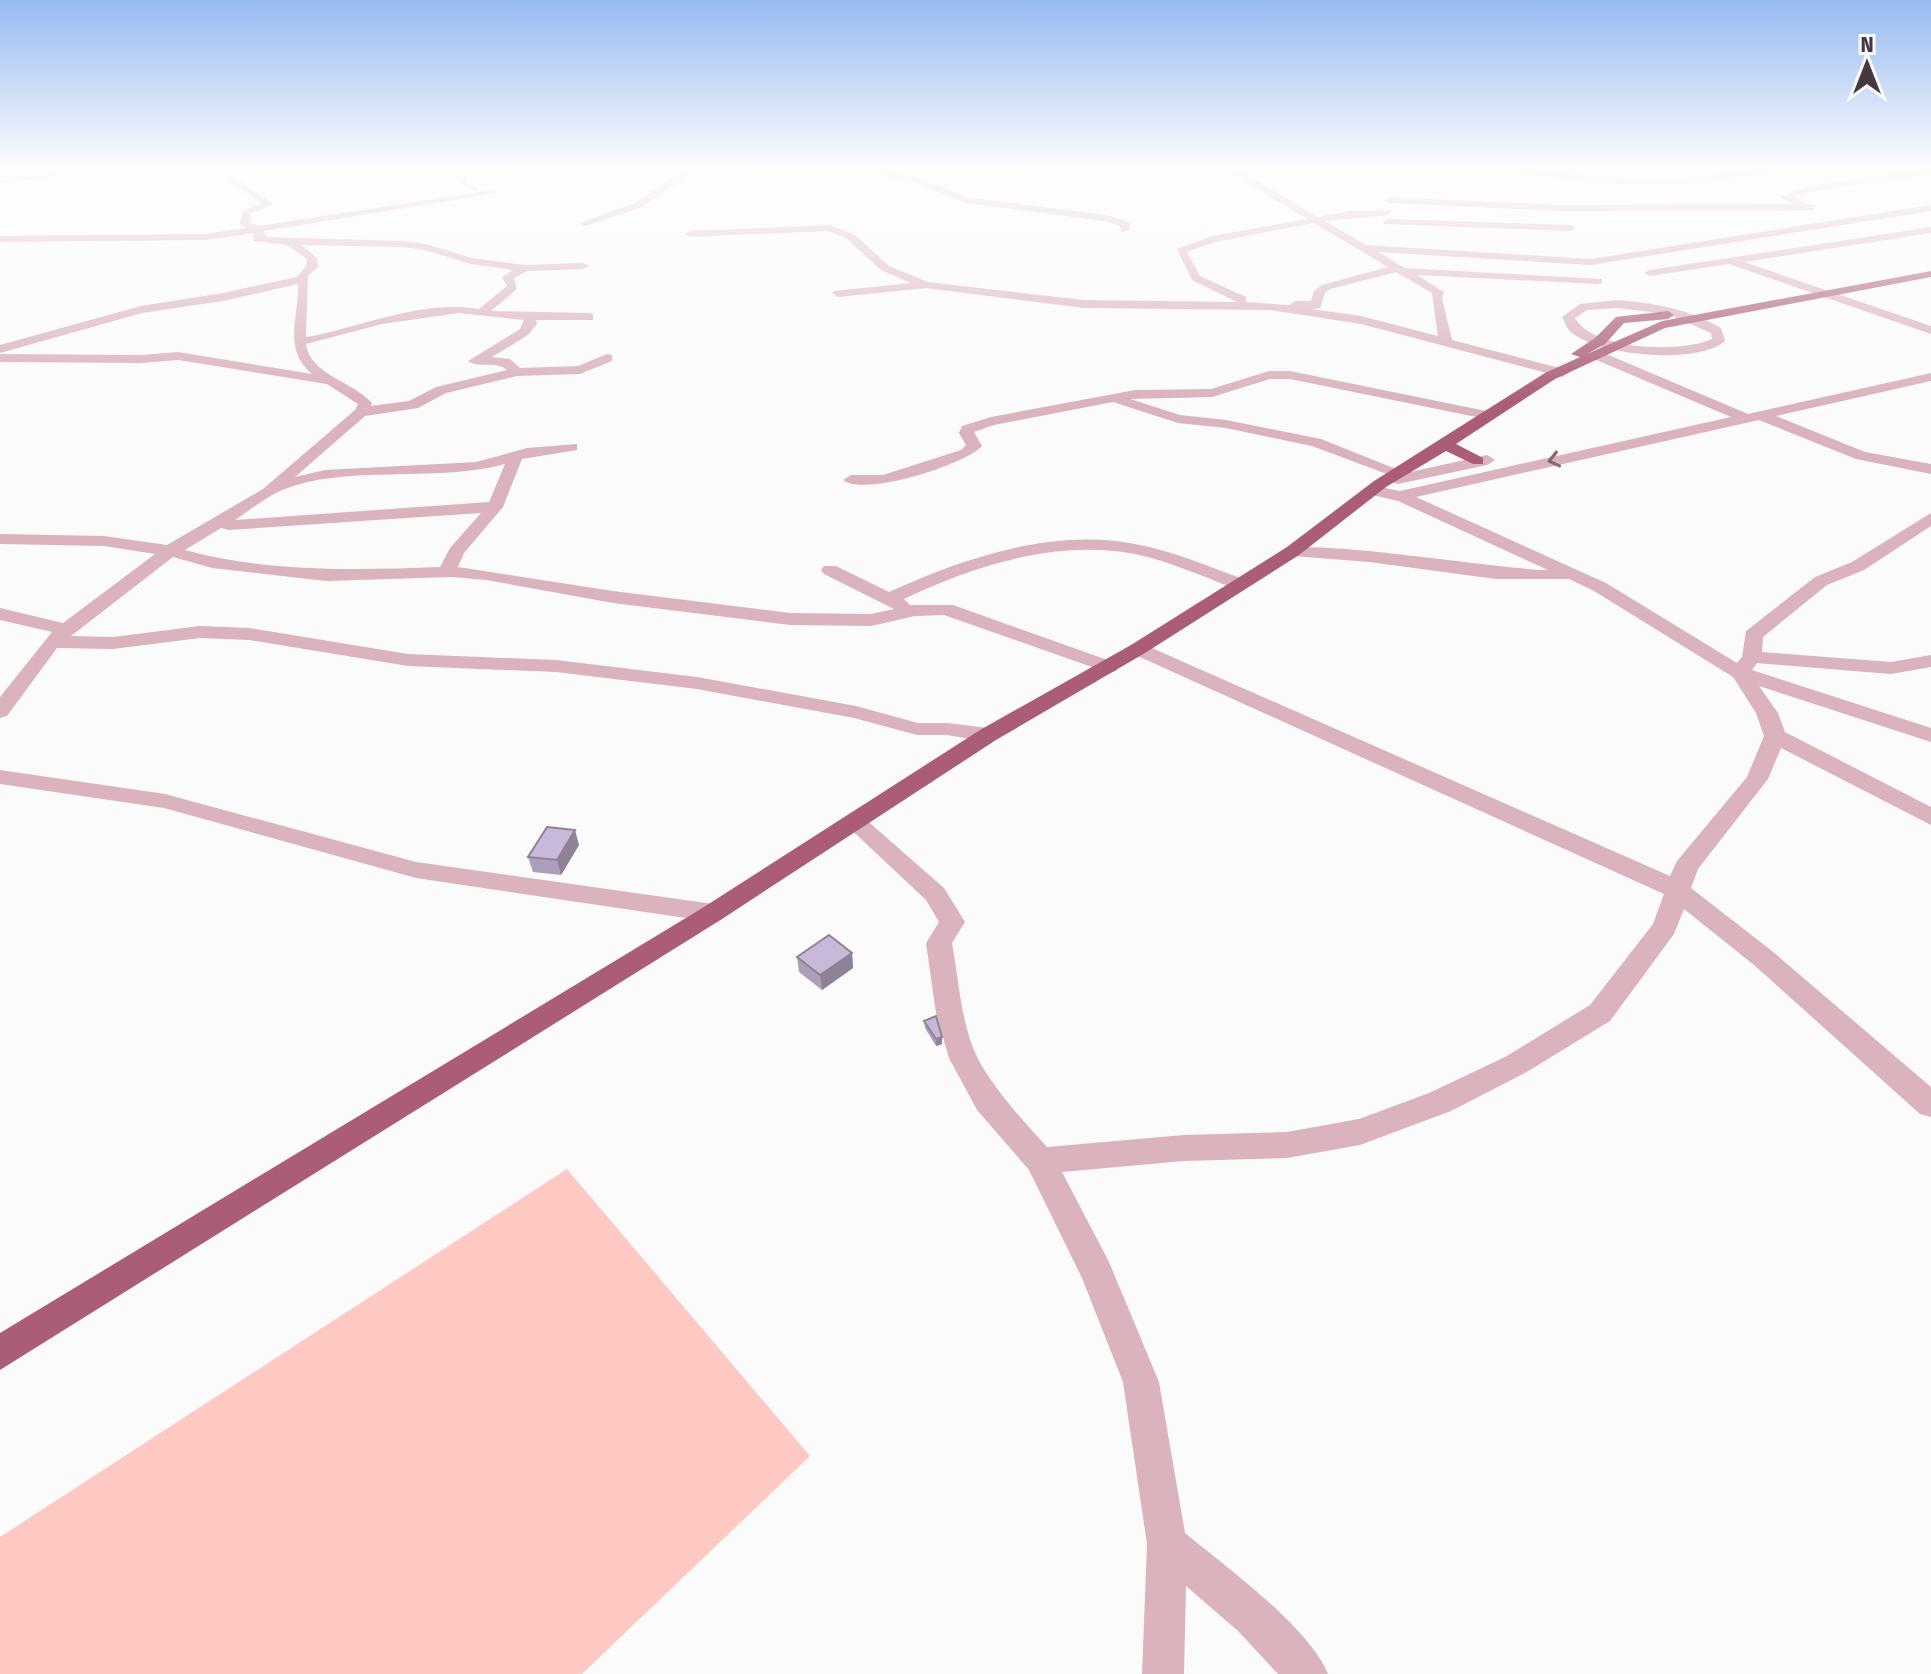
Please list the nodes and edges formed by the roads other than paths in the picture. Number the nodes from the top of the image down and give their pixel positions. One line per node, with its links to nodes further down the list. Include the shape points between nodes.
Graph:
1 (8, 245): 13 (street)
2 (294, 245): 22 (street, via 312,258 313,266)
3 (410, 245): 18 (street)
4 (861, 245): 24 (street, via 885,268)
5 (1197, 245): 19 (street, via 1181,251 1196,278 1241,300 1265,303 1316,305 1326,287)
6 (1359, 245): 11 (street)
7 (1394, 245): 12 (street)
8 (1691, 245): 10 (street)
9 (1822, 245): 14 (street)
10 (1686, 246): 14 (street); 15 (street)
11 (1364, 248): 12 (street); 19 (street)
12 (1395, 249): 15 (street)
13 (5, 251)
14 (1727, 260): 20 (street); 25 (street)
15 (1591, 262): 23 (street)
16 (583, 266): 18 (street)
17 (1931, 267): 25 (highway)
18 (525, 268): 29 (street, via 508,277 513,287)
19 (1401, 269): 23 (street); 40 (street, via 1438,292)
20 (1650, 273)
21 (1931, 274): 27 (highway)
22 (303, 279): 39 (street, via 307,297); 42 (street, via 141,310)
23 (1598, 281): 28 (street)
24 (926, 285): 26 (street); 40 (street, via 1084,304 1270,306 1361,320)
25 (1809, 289): 27 (street); 30 (highway)
26 (838, 293)
27 (1826, 294): 34 (highway); 37 (street)
28 (1617, 304): 30 (street); 43 (street, via 1584,307 1568,317 1575,330)
29 (481, 313): 31 (street); 39 (street, via 459,309 380,321)
30 (1680, 313): 33 (highway); 34 (street)
31 (529, 316): 32 (street); 46 (street, via 531,324 524,332)
32 (589, 317)
33 (1639, 317): 35 (highway); 36 (highway)
34 (1694, 318): 36 (highway); 41 (street, via 1717,331 1719,341 1704,349 1676,352)
35 (1616, 324): 38 (highway); 43 (highway)
36 (1662, 325): 38 (highway)
37 (1931, 330)
38 (1644, 333): 41 (highway)
39 (298, 342): 50 (street, via 302,358)
40 (1446, 342): 48 (street)
41 (1620, 346): 43 (highway)
42 (0, 349)
43 (1600, 349): 48 (highway); 55 (street)
44 (0, 358): 50 (street, via 178,356)
45 (607, 358): 47 (street, via 580,370)
46 (479, 359): 47 (street, via 505,362); 51 (street, via 450,377)
47 (517, 372): 51 (street)
48 (1554, 373): 57 (highway)
49 (1930, 373): 52 (street, via 1907,370); 54 (street)
50 (326, 380): 56 (street, via 357,395 365,403)
51 (441, 390): 56 (street, via 413,405)
52 (1809, 391): 54 (street); 55 (street)
53 (1112, 398): 57 (street, via 1212,393 1279,374); 66 (street, via 974,425 966,433 974,446 966,453 884,480); 68 (street, via 1178,419 1316,442)
54 (1829, 398): 58 (street)
55 (1726, 409): 58 (street); 59 (street)
56 (361, 412): 67 (street)
57 (1491, 416): 61 (highway)
58 (1750, 416): 60 (street); 65 (street, via 1861,456)
59 (1676, 421): 60 (street); 64 (street)
60 (1694, 429): 68 (street, one-way to 68)
61 (1445, 445): 64 (highway); 68 (highway)
62 (572, 447): 63 (street)
63 (516, 456): 67 (street, via 477,467 325,475); 69 (street)
64 (1478, 461): 68 (street)
65 (1931, 469)
66 (851, 480)
67 (273, 487): 71 (street)
68 (1380, 489): 74 (highway); 77 (street)
69 (495, 507): 71 (street, via 240,525); 76 (street, via 456,552)
70 (1931, 518): 85 (street, via 1858,566 1821,581 1753,635)
71 (218, 520): 73 (street)
72 (0, 539): 73 (street, via 104,541)
73 (170, 551): 76 (street, via 212,563 326,576); 82 (street)
74 (1293, 551): 77 (street, via 1539,577); 78 (highway)
75 (830, 570): 79 (street)
76 (447, 572): 80 (street, via 790,619 871,620)
77 (1571, 575): 85 (street)
78 (1240, 584): 79 (street, via 1128,548 1059,546 997,559); 83 (highway)
79 (889, 599): 80 (street)
80 (915, 610): 86 (street, via 957,611)
81 (0, 614): 82 (street)
82 (59, 636): 87 (street); 88 (street, via 113,643 200,632 249,634 408,660 556,666 697,683 856,712 917,729)
83 (1138, 649): 86 (highway); 94 (street)
84 (1931, 661): 85 (street, via 1891,668)
85 (1746, 665): 89 (street); 90 (street)
86 (1109, 667): 88 (highway)
87 (0, 712)
88 (988, 735): 93 (highway)
89 (1931, 735)
90 (1775, 736): 92 (street); 94 (street, via 1757,779 1686,867)
91 (0, 777): 95 (street, via 165,801 416,870)
92 (1931, 817)
93 (855, 822): 95 (highway); 97 (street, via 935,894 952,922 939,943 963,1058 988,1101)
94 (1676, 889): 96 (street); 97 (street, via 1665,927 1600,1013 1515,1065 1440,1102 1360,1132 1287,1145)
95 (713, 913): 98 (highway)
96 (1931, 1105)
97 (1040, 1161): 99 (street, via 1097,1273 1141,1382)
98 (0, 1353)
99 (1167, 1544): 100 (street); 101 (street, via 1253,1616)
100 (1163, 1674)
101 (1307, 1674)

